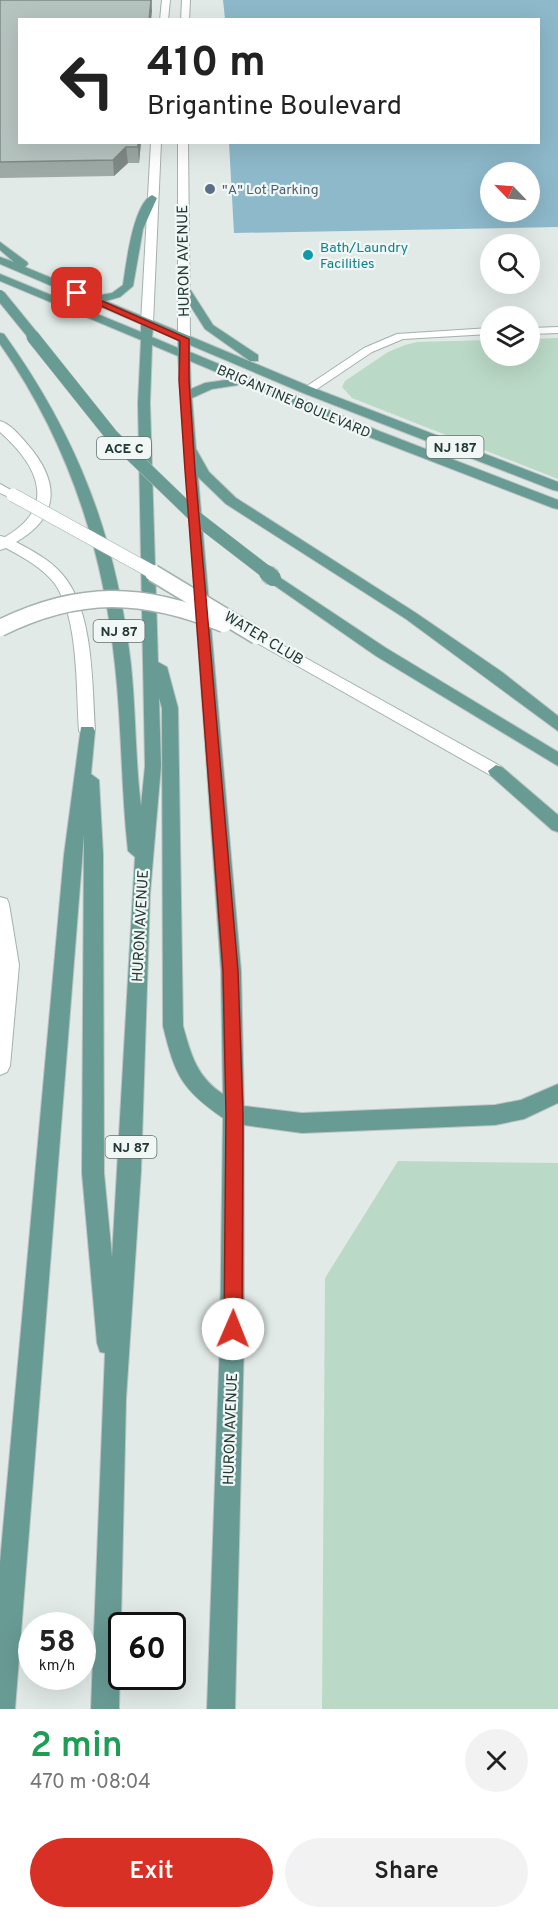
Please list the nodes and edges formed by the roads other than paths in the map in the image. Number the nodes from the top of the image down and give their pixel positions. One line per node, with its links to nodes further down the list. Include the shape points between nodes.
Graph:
1 (166, 0): 3 (street)
2 (186, 0): 4 (street)
3 (164, 18)
4 (185, 18)
5 (156, 144): 7 (street, HURON AVENUE)
6 (183, 144): 12 (street, HURON AVENUE)
7 (152, 198): 14 (main road, via 138,230 128,286 116,295); 17 (street, HURON AVENUE)
8 (0, 245): 11 (main road)
9 (0, 260): 11 (main road, BRIGANTINE BOULEVARD)
10 (0, 277): 17 (main road, BRIGANTINE BOULEVARD / NJ 187)
11 (41, 278): 14 (main road, BRIGANTINE BOULEVARD)
12 (184, 288): 20 (street, HURON AVENUE); 25 (main road, via 209,327)
13 (0, 295): 40 (main road, ACE C, bridge, via 112,436 199,520 273,578 381,652)
14 (94, 300): 17 (main road, BRIGANTINE BOULEVARD)
15 (540, 330): 16 (street)
16 (558, 330)
17 (147, 331): 20 (main road, BRIGANTINE BOULEVARD); 22 (main road, BRIGANTINE BOULEVARD / NJ 187); 37 (main road, HURON AVENUE, via 144,403)
18 (480, 332): 25 (street, via 401,336)
19 (0, 336): 23 (main road, NJ 87)
20 (184, 339): 22 (main road, HURON AVENUE); 25 (main road, BRIGANTINE BOULEVARD / NJ 187)
21 (0, 345): 23 (main road)
22 (184, 355): 24 (main road, BRIGANTINE BOULEVARD / NJ 187); 26 (main road, HURON AVENUE)
23 (15, 356): 44 (main road, NJ 87, via 51,412 83,478 108,567 123,664)
24 (246, 381): 26 (main road, via 209,386); 30 (main road, BRIGANTINE BOULEVARD / NJ 187)
25 (301, 387): 29 (main road, BRIGANTINE BOULEVARD / NJ 187)
26 (186, 396): 28 (main road, HURON AVENUE)
27 (0, 425): 34 (street, via 35,462 48,494 34,524)
28 (190, 446): 38 (main road, via 204,474 231,501 419,621); 48 (main road, HURON AVENUE, via 231,971)
29 (509, 468): 30 (main road); 31 (main road, BRIGANTINE BOULEVARD / NJ 187)
30 (493, 480): 33 (main road, BRIGANTINE BOULEVARD / NJ 187)
31 (558, 487)
32 (4, 492): 36 (street, WATER CLUB, bridge, via 191,594)
33 (558, 505)
34 (2, 543): 39 (street, via 49,569 68,594 78,638)
35 (0, 628): 36 (street, bridge, via 68,603 129,598 174,605)
36 (257, 636): 41 (street, WATER CLUB)
37 (151, 639): 44 (main road, HURON AVENUE, via 153,766); 48 (main road, via 170,708 173,1026 183,1064 193,1080)
38 (558, 725)
39 (87, 730): 49 (main road, via 94,854 93,1173); 50 (main road, via 61,986)
40 (558, 760)
41 (496, 771): 42 (main road); 43 (main road)
42 (558, 808)
43 (558, 825)
44 (141, 894): 49 (main road, HURON AVENUE / NJ 87, via 130,1171)
45 (0, 904): 46 (street, via 8,936 10,979)
46 (0, 1066)
47 (558, 1093): 48 (main road, via 524,1109 466,1118 302,1123)
48 (234, 1114): 52 (main road, HURON AVENUE, via 233,1340)
49 (114, 1399): 51 (main road, HURON AVENUE / NJ 87)
50 (1, 1709)
51 (105, 1709)
52 (220, 1709)

